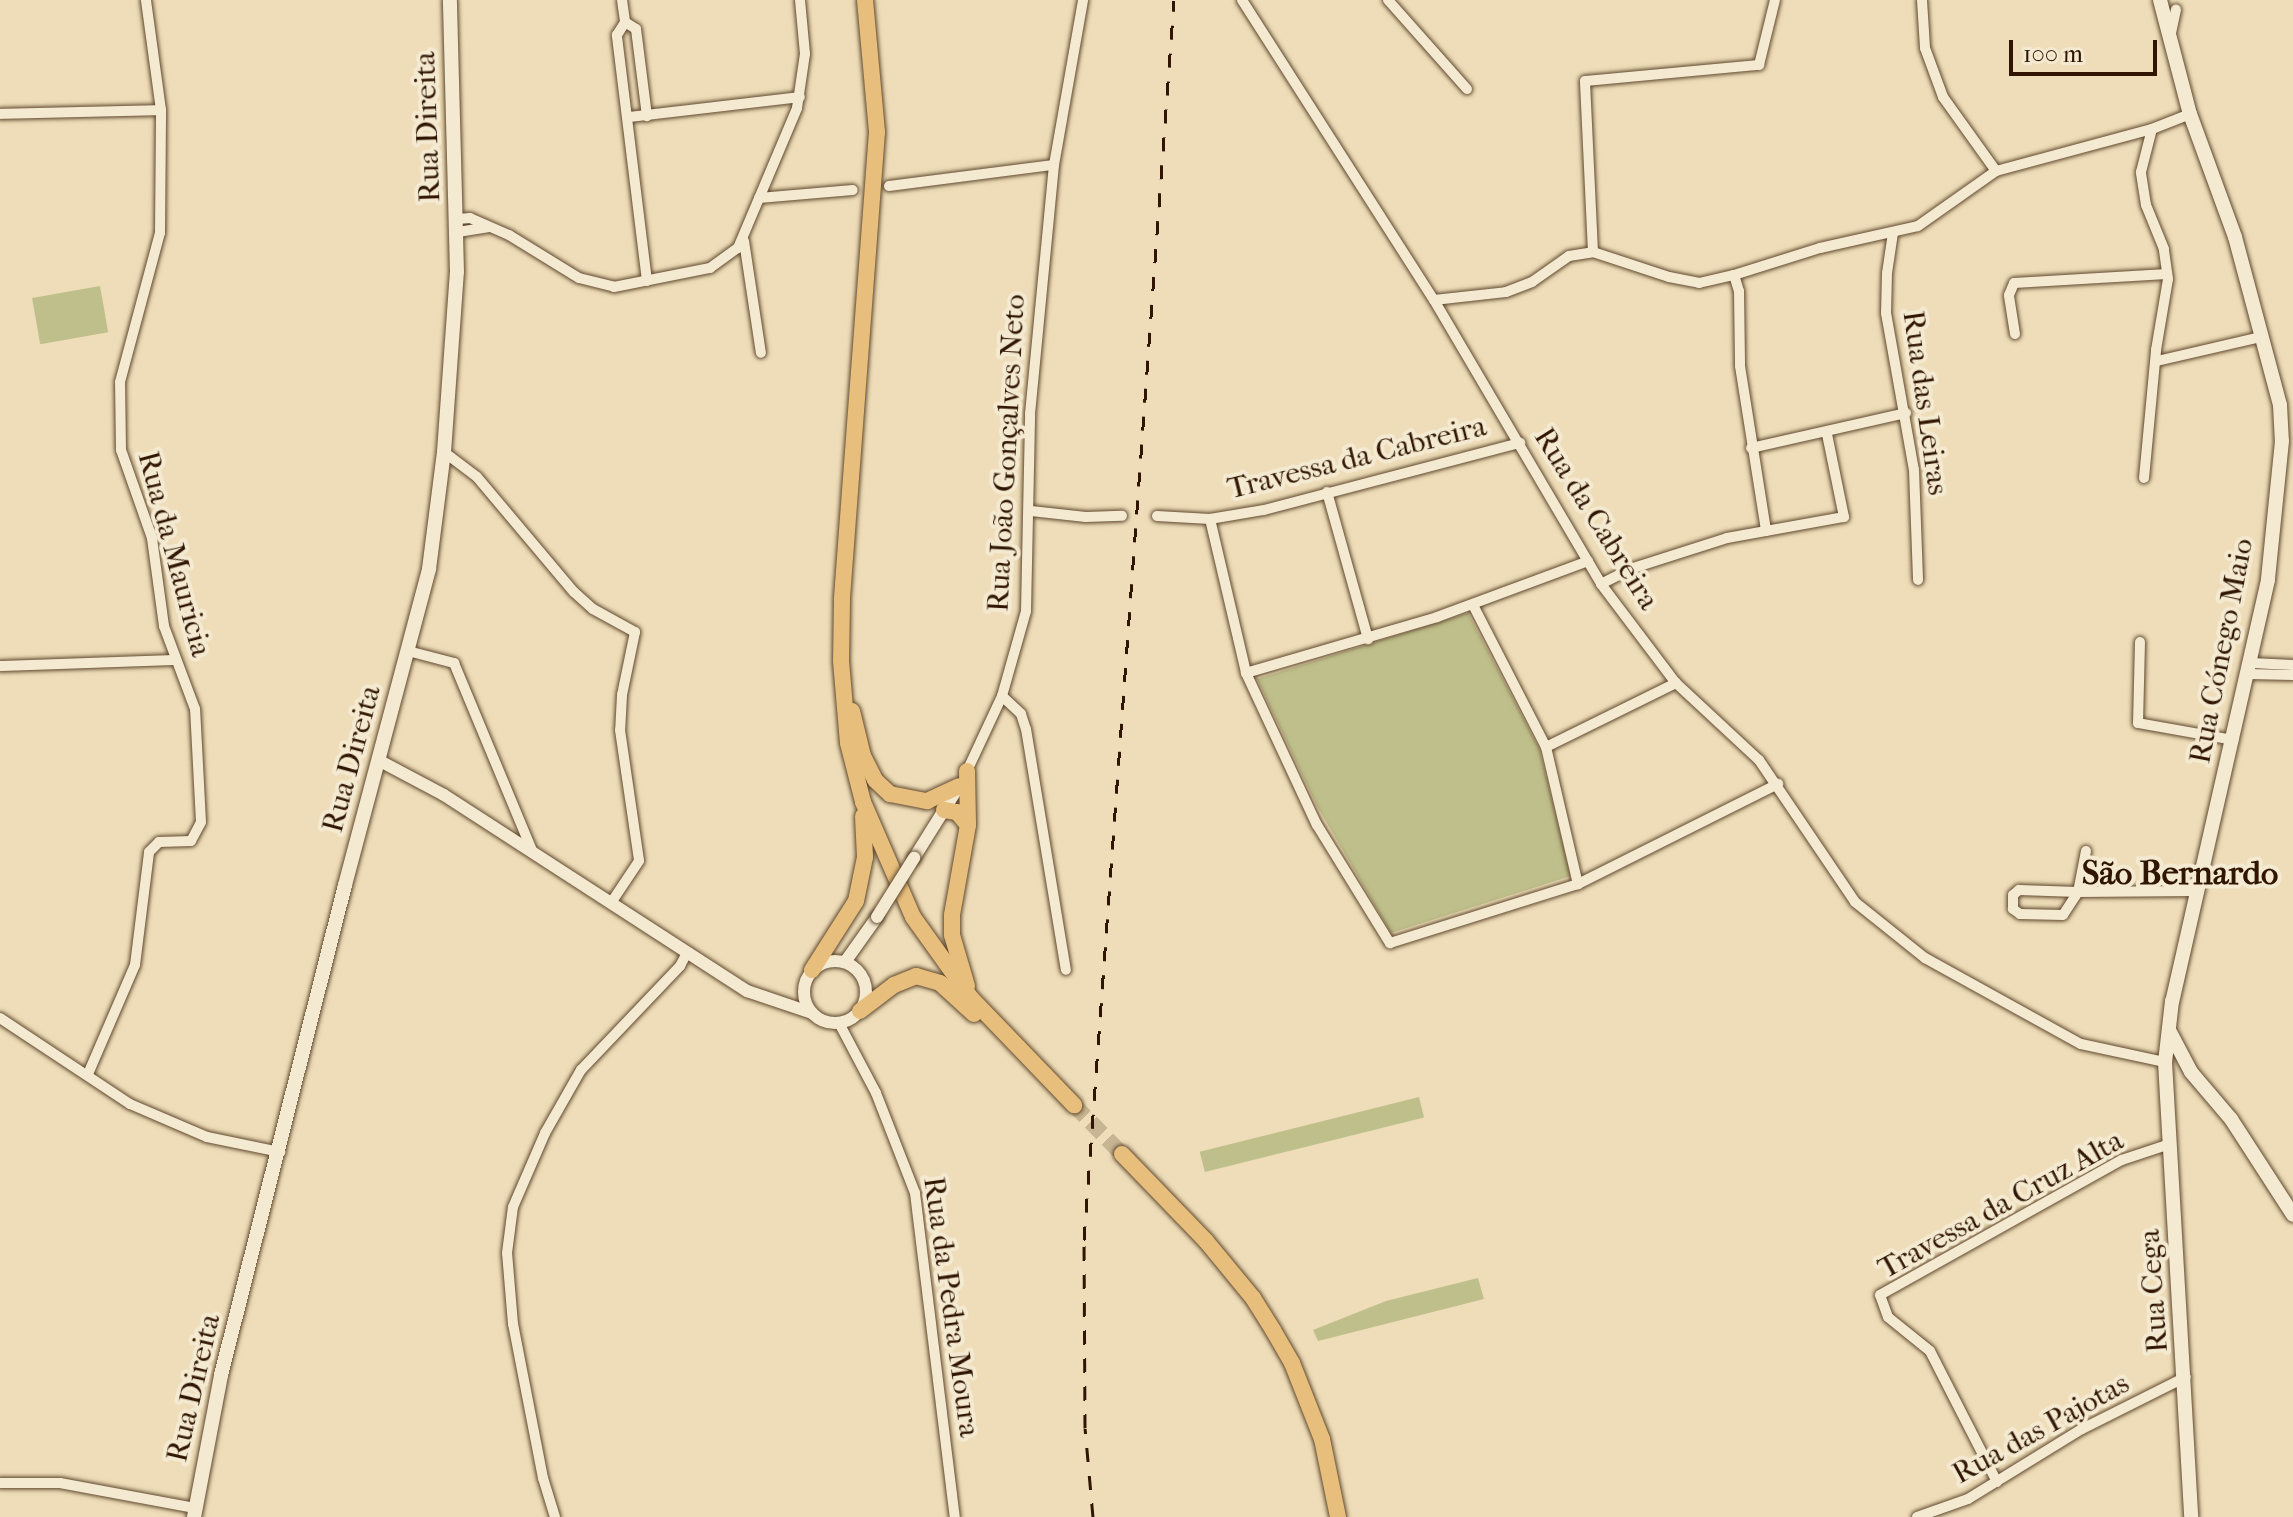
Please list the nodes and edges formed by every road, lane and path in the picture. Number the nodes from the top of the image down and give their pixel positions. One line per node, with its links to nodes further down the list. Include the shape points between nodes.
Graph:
1 (146, 0): 18 (street, Rua da Mauricia)
2 (450, 0): 29 (main road, Rua Direita)
3 (622, 0): 14 (street)
4 (800, 0): 17 (street, via 805,54)
5 (865, 0): 61 (main road, via 877,132)
6 (1083, 0): 24 (street, Rua João Gonçalves Neto)
7 (1242, 0): 36 (street, Rua da Cabreira)
8 (1388, 0): 16 (street)
9 (1775, 0): 32 (street, via 1759,65 1585,81)
10 (1922, 0): 25 (street, via 1925,48 1943,97)
11 (2160, 0): 15 (main road, Rua Cónego Maio)
12 (2166, 0): 13 (street, via 2168,9)
13 (2178, 5): 15 (street)
14 (625, 22): 21 (street, via 636,29); 22 (street, via 617,35)
15 (2169, 42): 20 (main road, Rua Cónego Maio)
16 (1467, 89)
17 (800, 97): 21 (street); 28 (street)
18 (161, 110): 19 (street); 60 (street, Rua da Mauricia, via 160,233 123,371 119,413 125,466 152,538 164,626)
19 (0, 114)
20 (2190, 114): 23 (street); 38 (main road, Rua Cónego Maio, via 2235,237)
21 (647, 116): 22 (street)
22 (630, 117): 35 (street)
23 (2152, 129): 25 (street); 33 (street, via 2141,172)
24 (1054, 165): 26 (street); 48 (street, Rua João Gonçalves Neto, via 1030,414)
25 (1996, 171): 31 (street, via 1941,213)
26 (889, 186)
27 (853, 190): 28 (street)
28 (759, 198): 30 (street)
29 (458, 226): 35 (street, via 470,218 531,247 579,278 614,287); 45 (main road, Rua Direita)
30 (744, 233): 35 (street, via 738,248 710,268); 39 (street)
31 (1893, 233): 34 (street, via 1820,248); 41 (street, Rua das Leiras, via 1886,313)
32 (1593, 252): 34 (street, via 1699,283); 36 (street, via 1569,256 1532,282 1506,292)
33 (2167, 274): 37 (street, via 2014,283 2009,295); 40 (street)
34 (1734, 275): 44 (street)
35 (647, 281)
36 (1434, 300): 43 (street, Rua da Cabreira)
37 (2015, 334)
38 (2261, 337): 40 (street); 64 (main road, Rua Cónego Maio, via 2280,405 2282,441 2268,580)
39 (761, 353)
40 (2157, 361): 46 (street)
41 (1906, 413): 42 (street); 54 (street, Rua das Leiras)
42 (1827, 434): 44 (street); 52 (street, via 1844,517)
43 (1520, 443): 47 (street, Travessa da Cabreira); 53 (street, Rua da Cabreira)
44 (1751, 448): 52 (street)
45 (444, 452): 59 (main road, Rua Direita, via 429,569); 83 (street, via 477,477 574,592 635,632 620,730 639,861)
46 (2144, 478)
47 (1327, 492): 51 (street, Travessa da Cabreira); 57 (street)
48 (1031, 511): 49 (street); 68 (street, Rua João Gonçalves Neto, via 1026,611)
49 (1122, 516)
50 (1157, 516): 51 (street, Travessa da Cabreira)
51 (1210, 519): 65 (street)
52 (1766, 531): 55 (street, via 1630,569)
53 (1588, 561): 55 (street, Rua da Cabreira); 56 (street)
54 (1918, 580)
55 (1601, 584): 67 (street, Rua da Cabreira)
56 (1473, 605): 57 (street); 70 (street)
57 (1368, 639): 65 (street)
58 (2140, 642): 69 (street, via 2138,723)
59 (408, 651): 71 (main road, Rua Direita); 78 (street, via 454,663)
60 (176, 660): 63 (street); 99 (street, Rua da Mauricia, via 199,734 201,822 191,841 159,842 149,852 135,965)
61 (841, 661): 74 (main road, via 863,756 875,780 890,794); 75 (main road, via 848,743)
62 (2293, 665): 64 (street)
63 (0, 666)
64 (2250, 669): 66 (street); 69 (main road, Rua Cónego Maio)
65 (1246, 673): 80 (street, via 1317,825 1390,943)
66 (2293, 675)
67 (1676, 683): 70 (street); 73 (street, Rua da Cabreira)
68 (1002, 696): 72 (street, Rua João Gonçalves Neto); 87 (street, via 1021,714 1026,729)
69 (2233, 740): 81 (main road, Rua Cónego Maio)
70 (1546, 747): 80 (street)
71 (380, 761): 78 (street, via 414,776); 102 (main road, Rua Direita)
72 (963, 779): 74 (main road); 76 (street, Rua João Gonçalves Neto); 77 (main road)
73 (1778, 784): 80 (street); 97 (street, Rua da Cabreira, via 1855,902 1925,958 2081,1044)
74 (927, 801): 76 (main road)
75 (863, 802): 86 (main road, via 863,880 856,901); 89 (main road, via 913,917)
76 (942, 814): 77 (main road, via 957,812); 85 (street, Rua João Gonçalves Neto, bridge)
77 (968, 825): 89 (main road, via 952,935)
78 (532, 850): 83 (street)
79 (2086, 851): 82 (street)
80 (1578, 884)
81 (2196, 891): 82 (street); 95 (main road, Rua Cónego Maio)
82 (2078, 892): 82 (street, via 2063,915 2020,914 2013,909 2013,895 2019,890)
83 (611, 903): 84 (street)
84 (687, 953): 90 (street, via 747,991); 109 (street, via 581,1070 545,1133 513,1207 507,1253 513,1324)
85 (845, 962): 86 (street, via 828,962); 91 (street, via 865,983)
86 (812, 970): 88 (street)
87 (1066, 970)
88 (804, 989): 90 (street); 92 (street)
89 (971, 998): 96 (main road)
90 (778, 1003): 92 (street)
91 (860, 1011): 94 (street); 96 (main road, via 905,978 927,977)
92 (812, 1013): 94 (street)
93 (0, 1018): 99 (street)
94 (839, 1023): 110 (street, Rua da Pedra Moura, via 876,1093 915,1193)
95 (2170, 1032): 97 (main road, Rua Cónego Maio); 98 (main road)
96 (1015, 1047): 100 (main road)
97 (2165, 1062): 98 (main road, via 2179,1063); 101 (main road, Rua Cega)
98 (2191, 1072): 104 (main road, via 2231,1119)
99 (88, 1074): 102 (street, via 130,1104 207,1137)
100 (1074, 1105)
101 (2170, 1144): 105 (main road, Rua Cega); 106 (street, Travessa da Cruz Alta, via 2122,1160 1880,1295 1888,1317 1930,1351)
102 (280, 1152): 108 (main road, Rua Direita, via 221,1375)
103 (1122, 1154): 111 (main road, via 1206,1241 1273,1330 1322,1439)
104 (2293, 1215)
105 (2186, 1377): 106 (street, Rua das Pajotas, via 2082,1429); 113 (main road, Rua Cega)
106 (1997, 1482): 112 (street, Rua das Pajotas)
107 (0, 1483): 108 (street, via 60,1483)
108 (195, 1512)
109 (555, 1517)
110 (955, 1517)
111 (1338, 1517)
112 (1917, 1517)
113 (2191, 1517)

